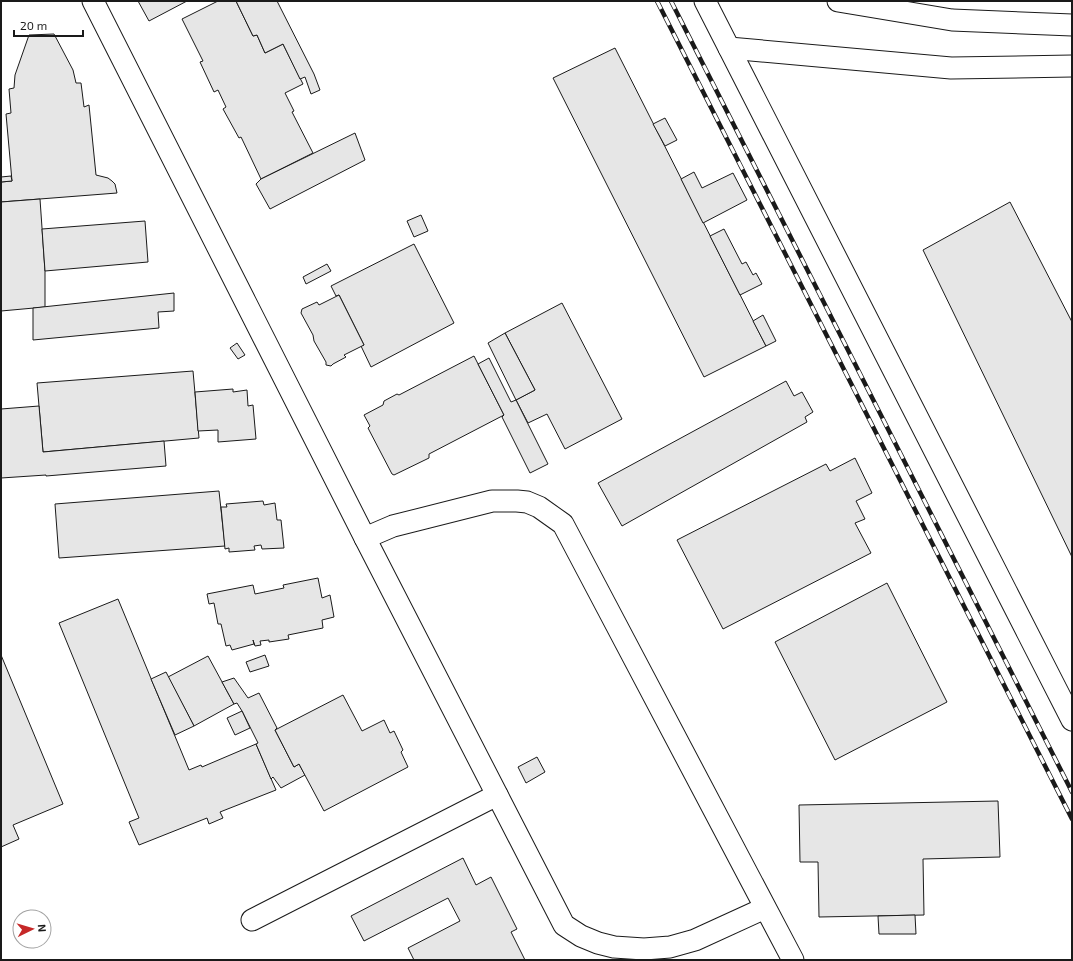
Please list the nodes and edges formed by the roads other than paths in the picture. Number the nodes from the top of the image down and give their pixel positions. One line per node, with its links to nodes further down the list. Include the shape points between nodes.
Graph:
1 (93, 1): 7 (street)
2 (705, 1): 5 (street)
3 (838, 1): 4 (street, via 952,20)
4 (1072, 25)
5 (729, 48): 6 (street, via 951,68); 8 (street)
6 (1072, 66)
7 (365, 538): 9 (street); 10 (street, via 393,526 497,500 527,502 563,524)
8 (1072, 720)
9 (497, 795): 10 (street, via 564,925 581,936 614,947 670,947 695,940); 11 (street)
10 (765, 908): 12 (street)
11 (252, 920)
12 (793, 960)

